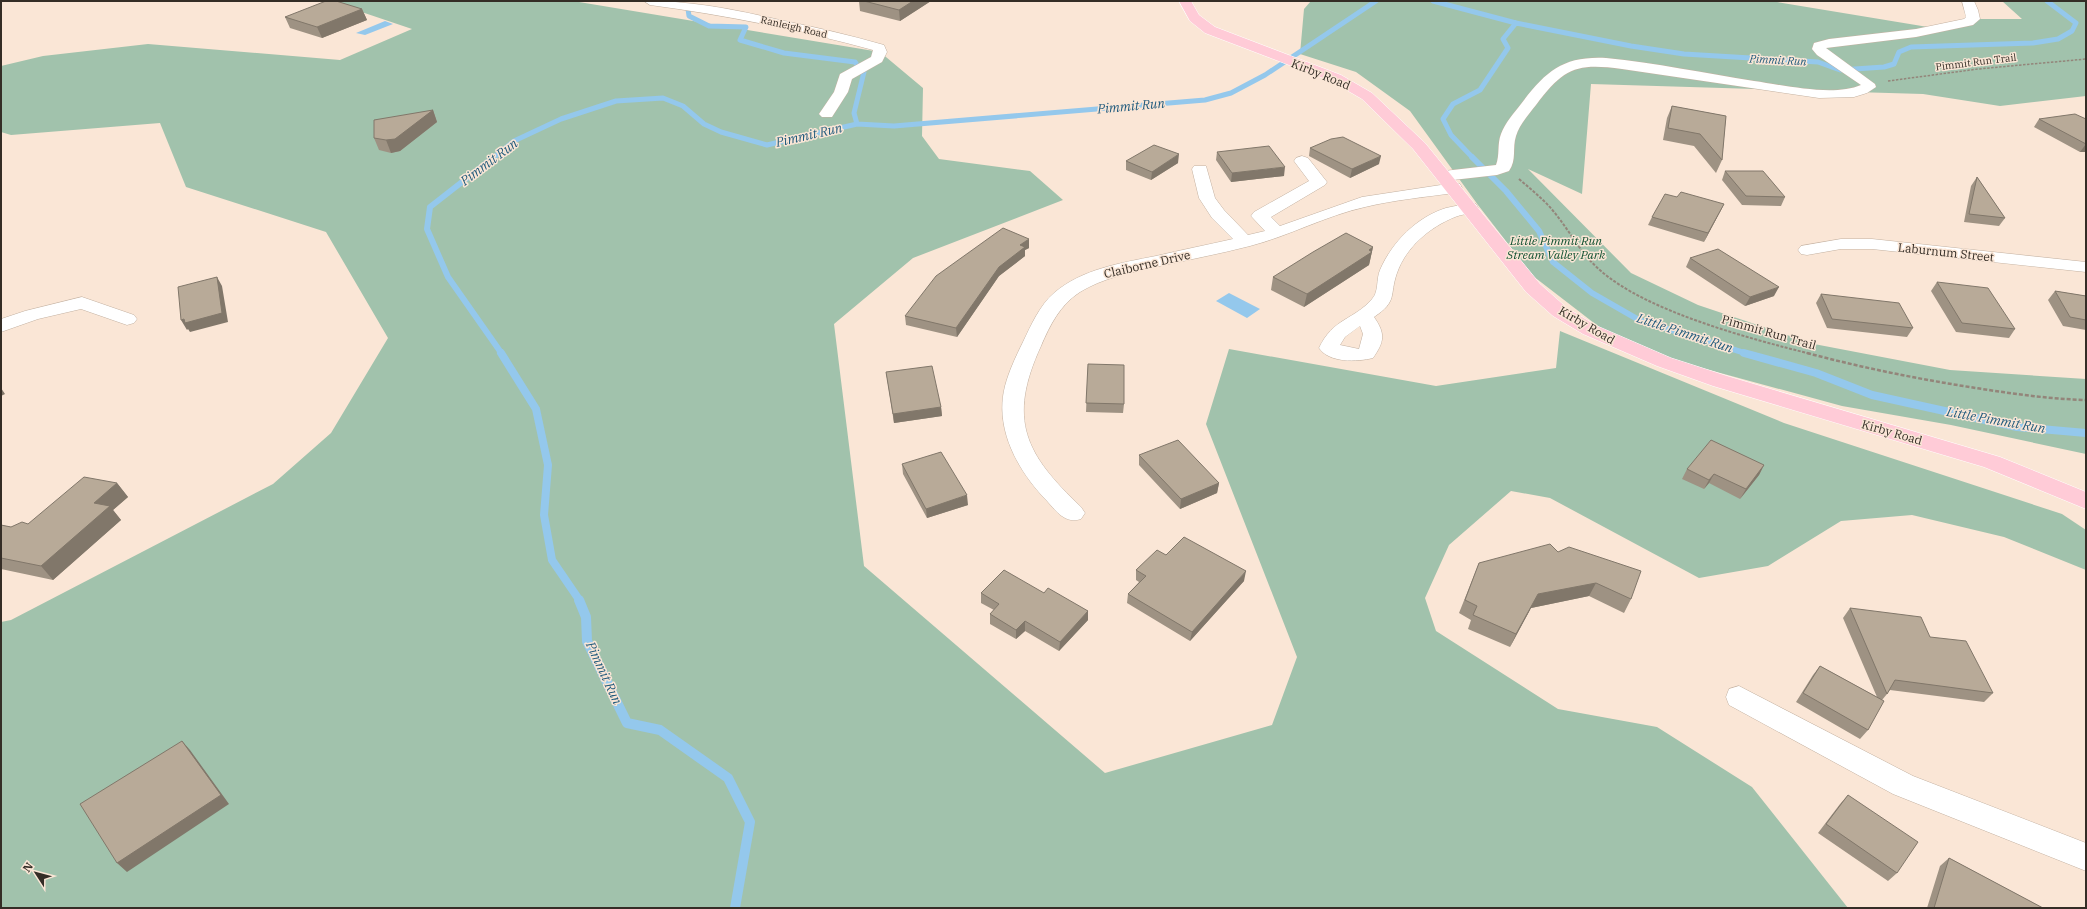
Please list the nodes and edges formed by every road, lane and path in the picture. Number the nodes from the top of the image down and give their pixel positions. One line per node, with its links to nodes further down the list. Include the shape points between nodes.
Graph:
1 (650, 1): 6 (street, Ranleigh Road, via 718,10 879,48 877,59 846,77 839,97)
2 (1185, 1): 10 (main road, Kirby Road, via 1189,12 1206,27 1226,38 1346,83 1367,96)
3 (1968, 1): 5 (street, via 1972,6 1973,19 1968,22 1916,33 1819,46 1831,58)
4 (2086, 59): 5 (path, Pimmit Run Trail)
5 (1863, 79): 8 (street, via 1868,87 1866,88 1852,92 1815,93 1624,65 1596,62 1571,65 1550,78 1514,126 1508,135)
6 (827, 114)
7 (1302, 161): 12 (street, via 1319,182 1260,216)
8 (1501, 167): 10 (street, Claiborne Drive); 19 (path, Pimmit Run Trail, via 1552,209 1581,249 1606,276 1652,303 1785,348 1878,370 2018,394)
9 (1200, 169): 13 (street, via 1207,198 1218,214)
10 (1452, 180): 11 (main road, Kirby Road); 12 (street, Claiborne Drive, via 1362,202)
11 (1470, 208): 16 (street, via 1449,213 1430,223 1401,248 1388,273 1383,299); 20 (main road, Kirby Road, via 1533,288 1560,312 1604,337 1664,362 1992,462)
12 (1277, 233): 13 (street, Claiborne Drive)
13 (1245, 242): 21 (street, Claiborne Drive, via 1096,276 1077,286 1050,310 1036,335 1015,387 1013,412 1017,436 1028,462 1046,488)
14 (1806, 250): 15 (street, Laburnum Street, via 1841,244 1872,244)
15 (2086, 267)
16 (1362, 316)
17 (127, 319): 18 (street, via 82,303 32,315)
18 (1, 326)
19 (2086, 400)
20 (2086, 501)
21 (1073, 513)
22 (1739, 697): 23 (street, via 1903,785)
23 (2086, 857)

